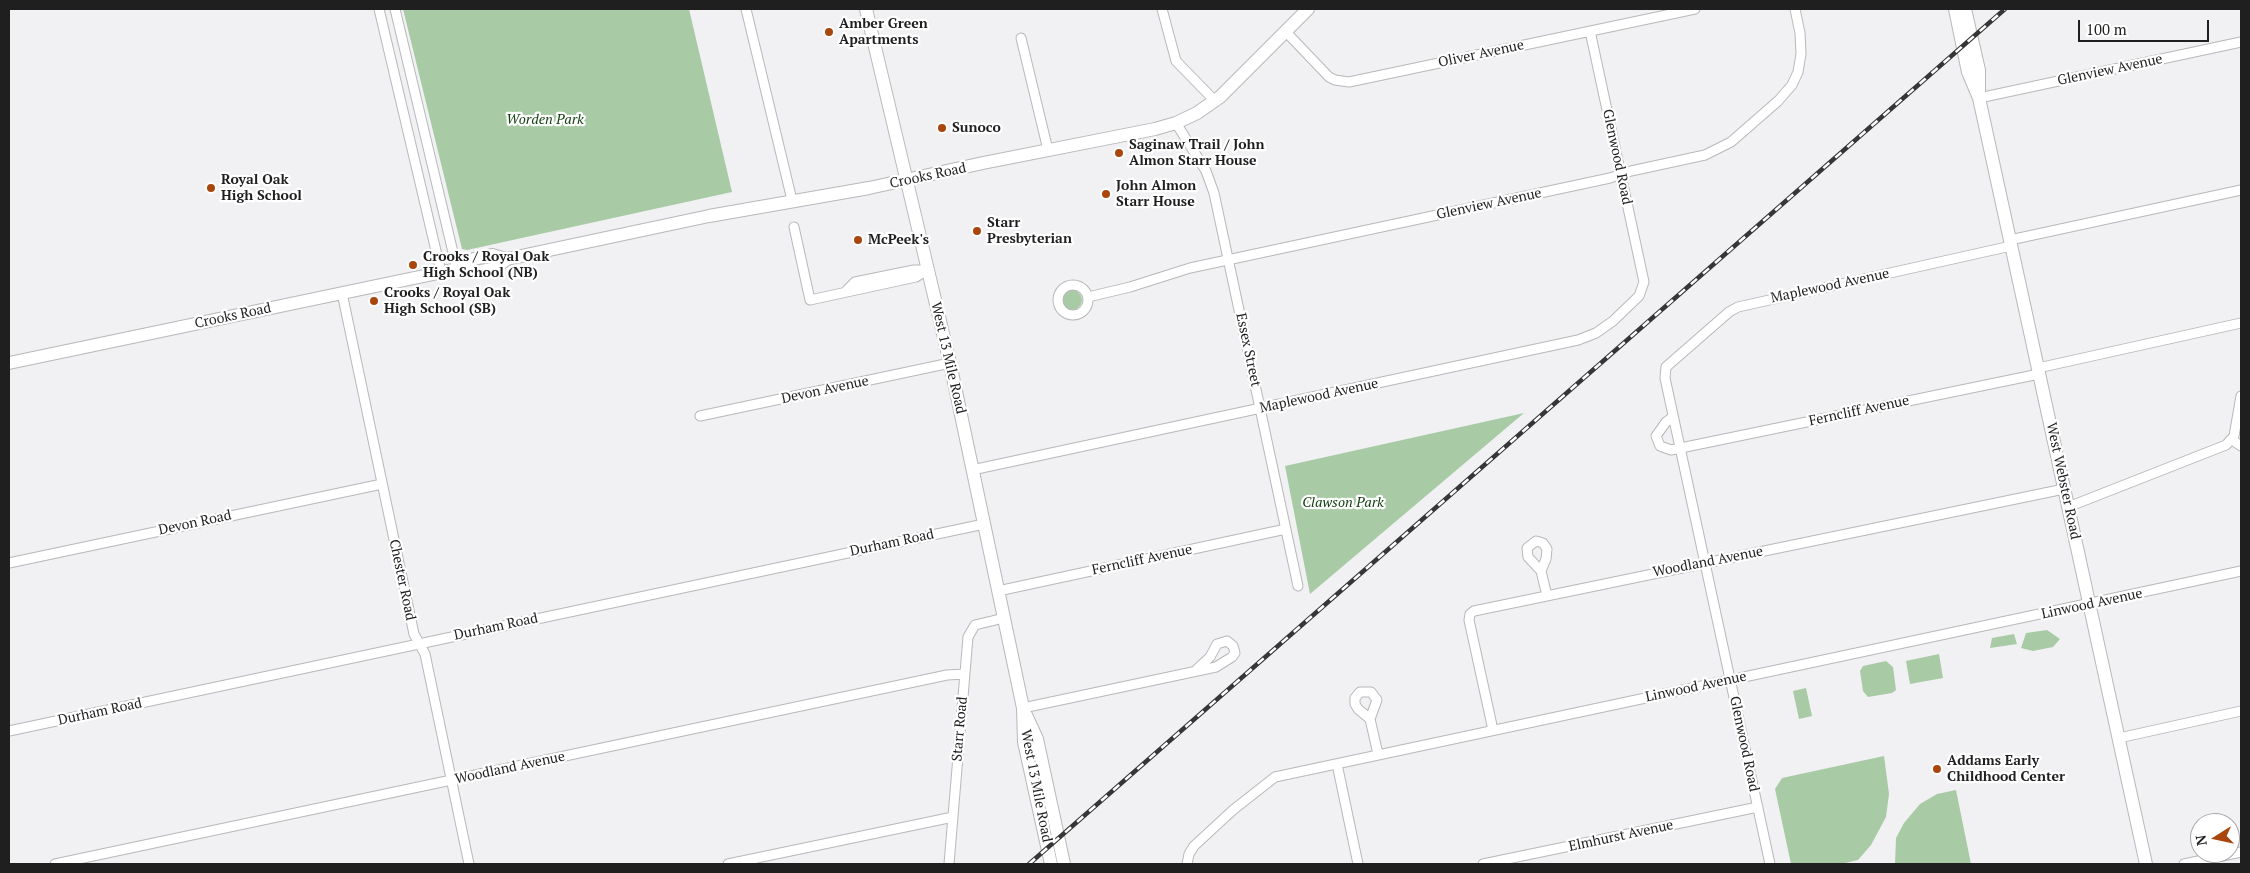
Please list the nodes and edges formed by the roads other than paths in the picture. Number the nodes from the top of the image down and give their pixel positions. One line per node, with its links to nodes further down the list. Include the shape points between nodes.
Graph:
1 (379, 9): 16 (street)
2 (395, 9): 15 (street)
3 (746, 9): 26 (street)
4 (866, 9): 24 (main road, West 13 Mile Road)
5 (1162, 9): 18 (street, via 1176,61)
6 (1695, 9): 11 (street, Oliver Avenue)
7 (1795, 9): 23 (street, Glenview Avenue, via 1801,43 1800,64 1792,85 1778,101 1732,142 1718,149)
8 (1956, 9): 17 (main road, West Webster Road, via 1968,72)
9 (1965, 9): 17 (main road, West Webster Road, via 1979,70)
10 (1306, 10): 12 (main road, Crooks Road)
11 (1590, 31): 12 (street, Oliver Avenue, via 1349,82 1329,76); 23 (street, Glenwood Road)
12 (1286, 32): 18 (main road, Crooks Road)
13 (1021, 38): 22 (street)
14 (2241, 42): 17 (street, Glenview Avenue)
15 (405, 52): 16 (street); 21 (street)
16 (390, 55): 20 (street)
17 (1979, 98): 30 (main road, West Webster Road)
18 (1215, 101): 19 (main road, Crooks Road)
19 (1176, 123): 22 (main road, Crooks Road); 31 (street, Essex Street, via 1212,186)
20 (411, 141): 21 (street); 28 (street)
21 (427, 144): 27 (street)
22 (1048, 150): 24 (main road, Crooks Road)
23 (1621, 175): 31 (street, Glenview Avenue); 35 (street, Glenwood Road)
24 (905, 180): 26 (main road, Crooks Road); 33 (main road, West 13 Mile Road)
25 (2241, 190): 30 (street, Maplewood Avenue)
26 (792, 200): 32 (main road, Crooks Road, via 507,259 492,255 474,259)
27 (446, 222): 28 (street); 32 (street)
28 (431, 226): 34 (street)
29 (794, 227): 33 (street, via 810,300 847,290 855,282)
30 (2011, 243): 41 (street, Maplewood Avenue, via 1738,307); 42 (main road, West Webster Road)
31 (1229, 260): 37 (street, Glenview Avenue); 44 (street, Essex Street)
32 (457, 269): 34 (main road, Crooks Road)
33 (927, 270): 40 (main road, West 13 Mile Road)
34 (441, 272): 36 (main road, Crooks Road)
35 (1644, 282): 44 (street, Maplewood Avenue, via 1639,296 1613,321 1578,340)
36 (342, 293): 39 (main road, Crooks Road); 51 (street, Chester Road)
37 (1088, 297)
38 (2241, 323): 42 (street, Ferncliff Avenue)
39 (9, 363)
40 (950, 363): 45 (street, Devon Avenue); 50 (main road, West 13 Mile Road)
41 (1668, 365): 46 (street, Glenwood Road, via 1665,378)
42 (2038, 371): 49 (street, Ferncliff Avenue); 52 (main road, West Webster Road)
43 (2241, 396): 47 (street)
44 (1260, 408): 50 (street, Maplewood Avenue); 55 (street, Essex Street)
45 (700, 416)
46 (1674, 417): 49 (street, Glenwood Road); 49 (street, via 1662,427 1656,439 1660,446)
47 (2232, 440): 48 (street); 53 (street)
48 (2241, 446)
49 (1680, 448): 56 (street, Glenwood Road)
50 (972, 470): 54 (main road, West 13 Mile Road)
51 (382, 484): 57 (street, Devon Road); 65 (street, Chester Road, via 414,634)
52 (2064, 489): 53 (main road, West Webster Road); 56 (street, Woodland Avenue)
53 (2068, 507): 63 (main road, West Webster Road)
54 (984, 524): 61 (main road, West 13 Mile Road); 65 (street, Durham Road)
55 (1286, 529): 60 (street, Essex Street); 61 (street, Ferncliff Avenue)
56 (1705, 562): 62 (street, Woodland Avenue); 68 (street, Glenwood Road)
57 (9, 563)
58 (1541, 571): 62 (street)
59 (2241, 571): 63 (street, Linwood Avenue)
60 (1298, 586)
61 (998, 591): 64 (main road, West 13 Mile Road)
62 (1547, 596): 72 (street, Woodland Avenue, via 1470,614)
63 (2090, 605): 68 (street, Linwood Avenue); 74 (main road, West Webster Road)
64 (1004, 618): 67 (street, Starr Road, via 982,622 970,630); 69 (main road, West 13 Mile Road)
65 (419, 643): 73 (street, Durham Road); 77 (street, Chester Road, via 425,654)
66 (1196, 670): 69 (street)
67 (965, 674): 77 (street, Woodland Avenue, via 937,677); 79 (street, Starr Road)
68 (1730, 680): 72 (street, Linwood Avenue); 78 (street, Glenwood Road)
69 (1023, 708): 85 (main road, West 13 Mile Road, via 1024,742); 86 (main road, West 13 Mile Road, via 1037,739)
70 (2241, 712): 74 (street)
71 (1370, 719): 75 (street)
72 (1493, 730): 75 (street, Linwood Avenue)
73 (9, 731)
74 (2119, 738): 91 (main road, West Webster Road)
75 (1378, 754): 76 (street, Linwood Avenue)
76 (1336, 764): 87 (street, Linwood Avenue, via 1271,779 1194,846); 88 (street)
77 (451, 780): 81 (street, Woodland Avenue); 82 (street, Chester Road)
78 (1758, 807): 89 (street, Elmhurst Avenue); 90 (street, Glenwood Road)
79 (953, 817): 83 (street); 84 (street, Starr Road)
80 (2241, 852): 92 (street)
81 (55, 864)
82 (469, 864)
83 (728, 864)
84 (949, 864)
85 (1051, 864)
86 (1064, 864)
87 (1187, 864)
88 (1358, 864)
89 (1483, 864)
90 (1770, 864)
91 (2143, 864)
92 (2184, 864)

